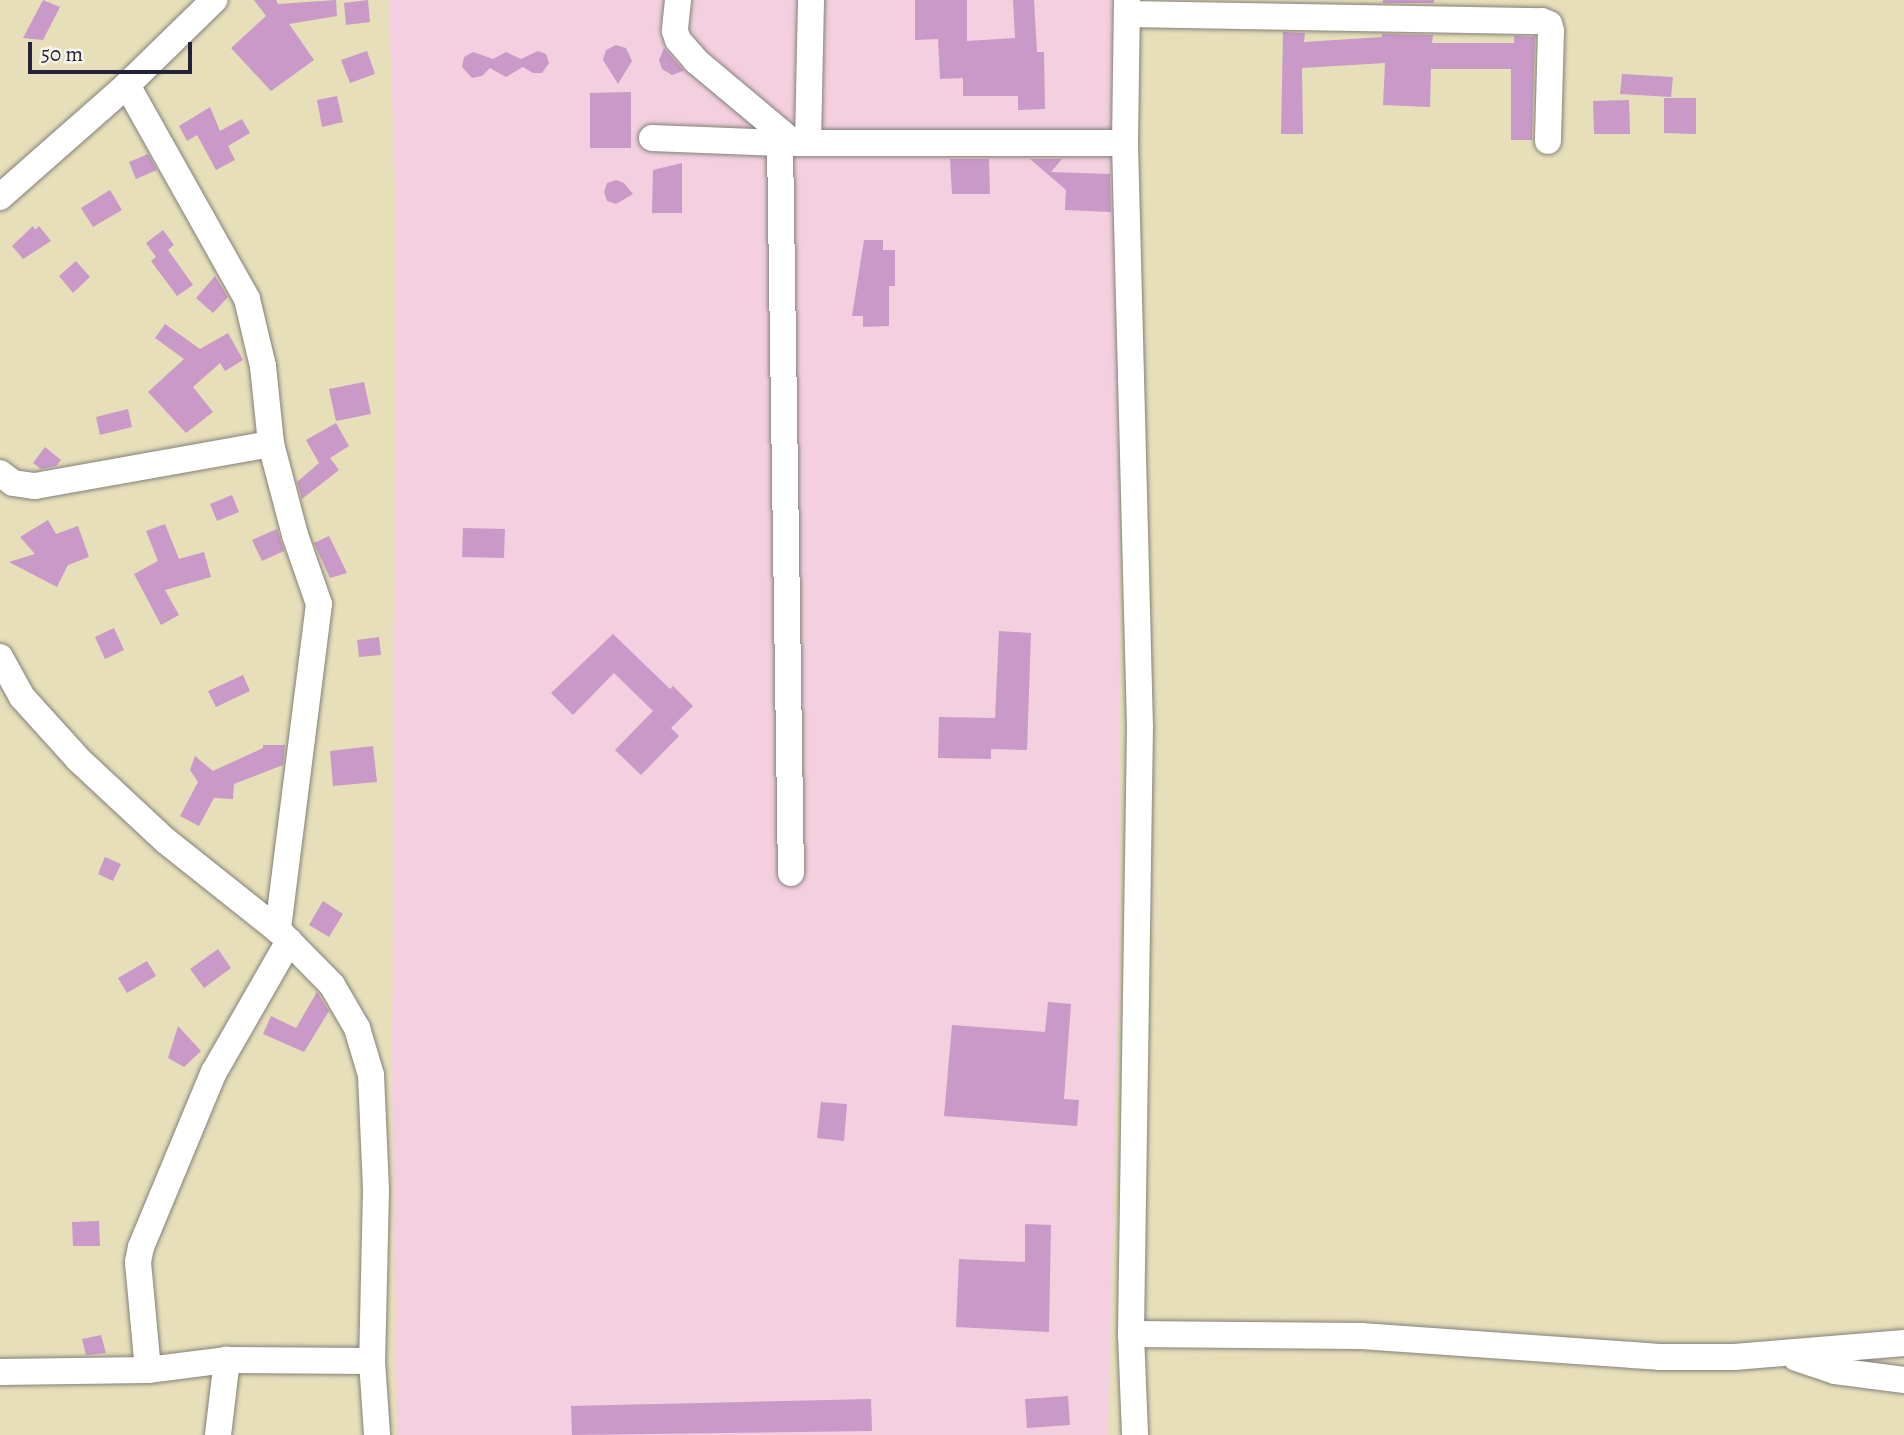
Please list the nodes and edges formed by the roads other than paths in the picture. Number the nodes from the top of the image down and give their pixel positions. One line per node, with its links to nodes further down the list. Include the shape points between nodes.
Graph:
1 (214, 0): 5 (street)
2 (678, 0): 8 (street, via 678,40 696,61)
3 (811, 0): 8 (street)
4 (1127, 7): 7 (street, via 1542,21 1551,31); 9 (street)
5 (127, 85): 10 (street); 11 (street, via 247,299 259,344)
6 (652, 138): 8 (street)
7 (1548, 141)
8 (794, 143): 9 (street); 14 (street)
9 (1125, 143): 16 (street, via 1140,726)
10 (0, 197)
11 (271, 444): 12 (street, via 35,486 13,483); 15 (street, via 319,604)
12 (0, 473)
13 (0, 656): 15 (street, via 22,697 78,760 166,841)
14 (791, 873)
15 (284, 936): 20 (street, via 332,985 358,1028 372,1074 376,1190); 21 (street, via 214,1072 141,1247 138,1262)
16 (1130, 1334): 18 (street, via 1361,1336 1659,1357); 26 (street)
17 (1904, 1343): 18 (street)
18 (1784, 1354): 23 (street, via 1835,1371)
19 (227, 1360): 20 (street); 21 (street); 24 (street)
20 (372, 1361): 25 (street)
21 (148, 1370): 22 (street)
22 (0, 1372)
23 (1904, 1380)
24 (218, 1435)
25 (377, 1435)
26 (1135, 1435)

